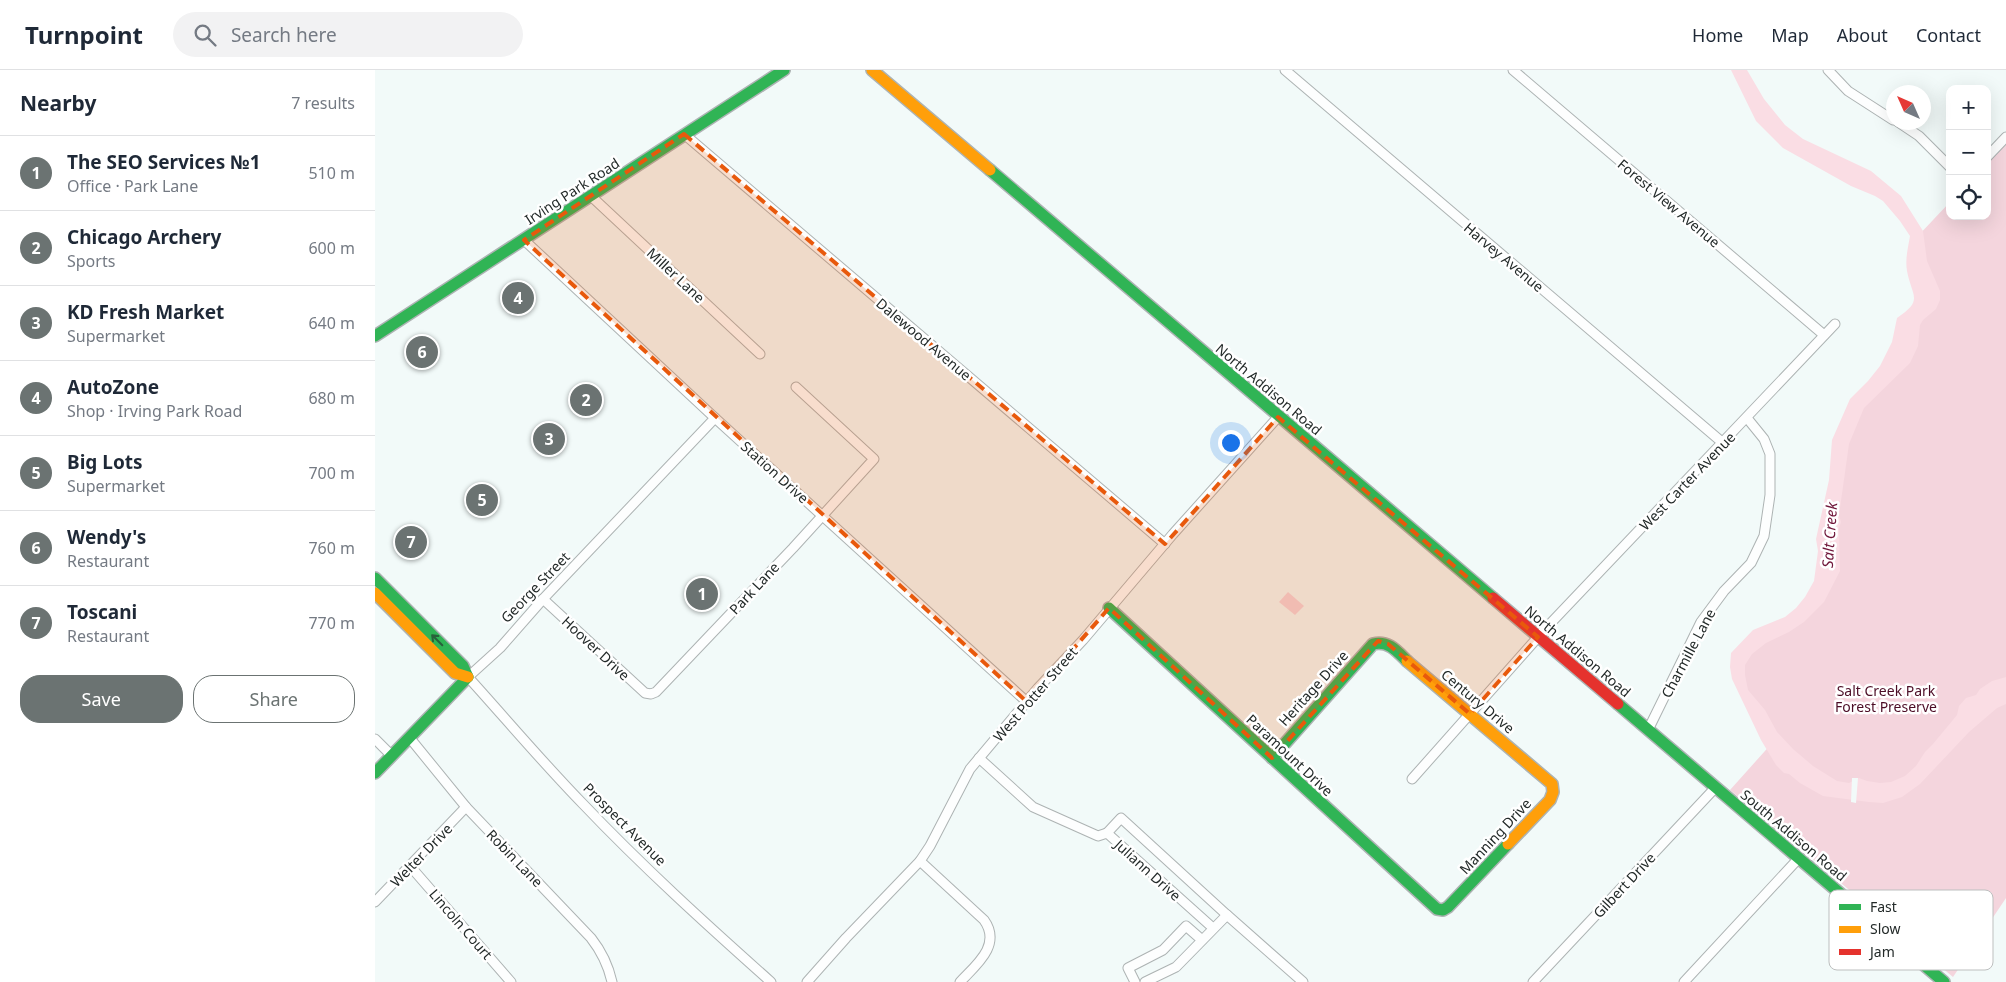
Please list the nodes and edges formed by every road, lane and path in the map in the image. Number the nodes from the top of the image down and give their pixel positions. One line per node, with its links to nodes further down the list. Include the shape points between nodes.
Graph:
1 (784, 70): 8 (street, Irving Park Road)
2 (872, 70): 19 (street, North Addison Road)
3 (1285, 70): 22 (street, Harvey Avenue)
4 (1513, 70): 15 (street, Forest View Avenue)
5 (1828, 70): 6 (street, via 1849,91)
6 (1886, 115)
7 (1910, 130): 11 (street)
8 (684, 134): 12 (street, Irving Park Road); 24 (street, Dalewood Avenue)
9 (2006, 137): 10 (street)
10 (1991, 154)
11 (1946, 163)
12 (592, 196): 13 (street, Irving Park Road); 17 (street, Miller Lane)
13 (523, 240): 16 (street, Irving Park Road); 20 (street, Station Drive)
14 (1835, 324): 15 (street, West Carter Avenue)
15 (1824, 335): 21 (street, West Carter Avenue)
16 (375, 336)
17 (760, 354)
18 (795, 387): 23 (street, Park Lane, via 874,459)
19 (1278, 416): 24 (street, West Potter Street); 29 (street, North Addison Road)
20 (715, 418): 23 (street, Station Drive); 27 (street, George Street)
21 (1747, 418): 22 (street, West Carter Avenue); 35 (street, Charmille Lane, via 1764,439 1770,454 1770,495 1764,536 1751,563 1701,622)
22 (1723, 443): 29 (street, West Carter Avenue)
23 (823, 515): 32 (street, Park Lane); 33 (street, Station Drive)
24 (1165, 544): 28 (street, West Potter Street)
25 (375, 578): 31 (street, Prospect Avenue, one-way to 25, via 463,666)
26 (375, 594): 31 (street, Prospect Avenue, via 455,673)
27 (543, 599): 31 (street, George Street, via 500,648); 32 (street, Hoover Drive)
28 (1109, 608): 33 (street, West Potter Street); 40 (street, Paramount Drive)
29 (1538, 638): 34 (street, West Carter Avenue); 35 (street, North Addison Road)
30 (1380, 642): 34 (street, Century Drive, via 1387,644); 40 (street, Heritage Drive, via 1373,644)
31 (468, 677): 36 (street, George Street); 59 (street, Prospect Avenue, via 624,846)
32 (651, 694)
33 (1027, 702): 39 (street, West Potter Street)
34 (1470, 714): 42 (street, West Carter Avenue); 44 (street, Century Drive)
35 (1648, 730): 43 (street, South Addison Road)
36 (409, 737): 38 (street, George Street); 45 (street, Robin Lane)
37 (375, 739): 38 (street)
38 (391, 755): 41 (street, George Street)
39 (979, 758): 46 (street, Juliann Drive, via 1033,807 1098,836); 48 (street, West Potter Street)
40 (1271, 758): 52 (street, Paramount Drive, via 1437,910 1443,910)
41 (375, 773)
42 (1412, 779)
43 (1715, 787): 47 (street, South Addison Road); 65 (street, Gilbert Drive)
44 (1554, 788): 52 (street, Manning Drive, via 1551,798)
45 (466, 807): 49 (street, Welter Drive); 58 (street, Robin Lane, via 602,951)
46 (1107, 833): 53 (street, via 1121,818); 54 (street, Juliann Drive)
47 (1799, 858): 50 (street, South Addison Road); 66 (street)
48 (920, 861): 60 (street, West Potter Street); 61 (street, via 984,920 990,931 988,950)
49 (410, 866): 51 (street, Welter Drive); 57 (street, Lincoln Court)
50 (1836, 890)
51 (375, 902)
52 (1454, 902)
53 (1227, 915): 54 (street); 64 (street)
54 (1213, 928): 55 (street)
55 (1202, 940): 62 (street, via 1186,926 1163,950 1128,968); 63 (street, via 1176,967)
56 (1930, 970): 67 (street, South Addison Road)
57 (511, 982)
58 (612, 982)
59 (771, 982)
60 (807, 982)
61 (960, 982)
62 (1135, 982)
63 (1145, 982)
64 (1303, 982)
65 (1533, 982)
66 (1684, 982)
67 (1944, 982)

